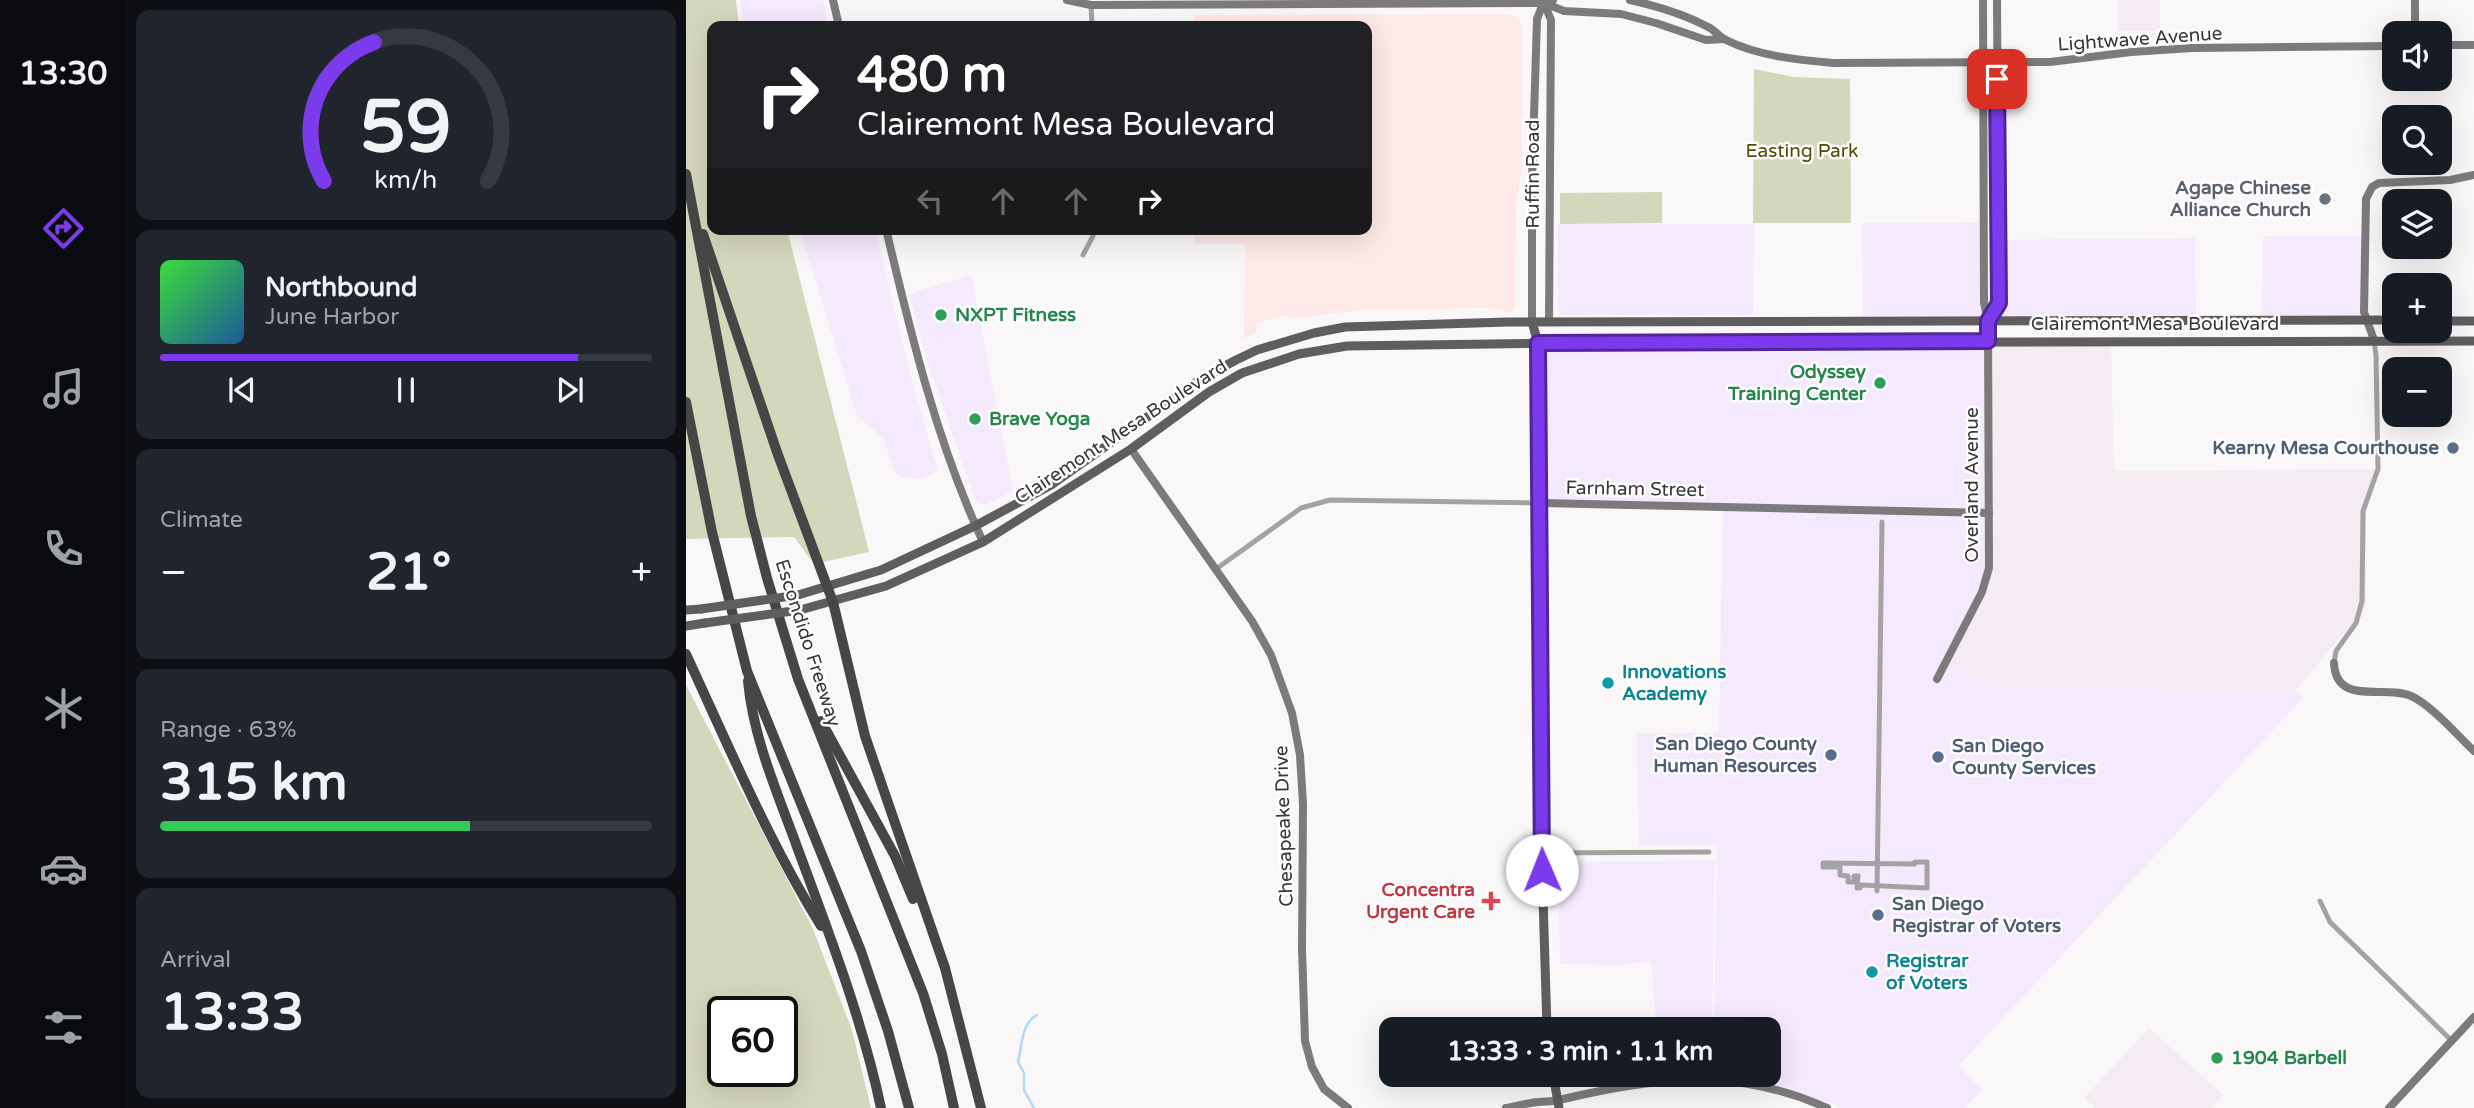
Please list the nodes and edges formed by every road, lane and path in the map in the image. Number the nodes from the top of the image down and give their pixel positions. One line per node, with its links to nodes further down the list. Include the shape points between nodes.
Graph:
1 (833, 0): 11 (street)
2 (1068, 0): 10 (street, Lightwave Avenue)
3 (1630, 0): 14 (street, Lightwave Avenue, via 1687,17)
4 (1983, 0): 18 (street, Overland Avenue)
5 (1997, 0): 19 (street, Overland Avenue)
6 (2415, 0): 13 (street)
7 (1547, 1): 9 (street, Lightwave Avenue); 14 (street, Lightwave Avenue, via 1564,10 1621,14 1706,40); 31 (street, Ruffin Road, via 1537,19); 32 (street, Ruffin Road, via 1551,20)
8 (1175, 2): 9 (street, Lightwave Avenue); 10 (street, Lightwave Avenue)
9 (1391, 2)
10 (1091, 5): 12 (street)
11 (838, 21)
12 (1091, 21)
13 (2415, 21)
14 (1724, 39): 18 (street, Lightwave Avenue, via 1801,61)
15 (2474, 45): 17 (street)
16 (2382, 46): 19 (street, Lightwave Avenue, via 2192,48 2050,62)
17 (2452, 46)
18 (1983, 62): 19 (street, Lightwave Avenue); 28 (street, Overland Avenue, via 1984,303)
19 (1997, 62): 28 (street, Overland Avenue, via 1999,303)
20 (686, 174): 22 (highway, Escondido Freeway)
21 (2474, 175): 26 (street, via 2372,187 2366,199)
22 (690, 193): 45 (highway); 52 (highway, Escondido Freeway, via 751,516)
23 (887, 235): 42 (street, via 920,369)
24 (1093, 235): 25 (street)
25 (1083, 255)
26 (2367, 320): 27 (main road, Clairemont Mesa Boulevard); 28 (main road, Clairemont Mesa Boulevard); 33 (street)
27 (2382, 320)
28 (1988, 321): 32 (main road, Clairemont Mesa Boulevard); 35 (street, Overland Avenue)
29 (2452, 321): 30 (main road)
30 (2474, 321)
31 (1532, 322): 32 (main road, Clairemont Mesa Boulevard); 36 (main road, Ruffin Road); 42 (main road, Clairemont Mesa Boulevard, via 1345,327 1257,350 1201,379 1051,485)
32 (1549, 322): 36 (main road, Ruffin Road)
33 (2374, 340): 34 (main road, Clairemont Mesa Boulevard); 35 (main road, Clairemont Mesa Boulevard); 50 (street, via 2378,469 2363,511 2363,595 2356,623 2336,651)
34 (2472, 340)
35 (1988, 341): 36 (main road, Clairemont Mesa Boulevard); 40 (street, Overland Avenue)
36 (1538, 343): 38 (main road, Clairemont Mesa Boulevard, via 1347,346 1299,354 1260,365 1209,392); 39 (main road, Ruffin Road)
37 (686, 402): 51 (highway)
38 (1131, 449): 43 (main road, Clairemont Mesa Boulevard); 44 (street, Chesapeake Drive)
39 (1540, 503): 40 (street, Farnham Street); 44 (street, Farnham Street, via 1330,500 1301,508); 56 (main road, Ruffin Road)
40 (1989, 513): 53 (street, Overland Avenue, via 1986,579)
41 (1882, 522): 57 (street)
42 (975, 526): 43 (street); 45 (main road, Clairemont Mesa Boulevard, via 881,570)
43 (983, 542): 46 (main road, Clairemont Mesa Boulevard, via 886,586)
44 (1216, 569): 72 (street, Chesapeake Drive, via 1271,655 1297,734 1303,804 1305,1041 1324,1088)
45 (828, 587): 46 (highway); 47 (main road, Clairemont Mesa Boulevard, bridge)
46 (833, 602): 48 (main road, Clairemont Mesa Boulevard, bridge); 61 (highway, via 865,736)
47 (686, 610)
48 (686, 626)
49 (686, 654): 60 (highway, via 798,889)
50 (2334, 663): 54 (street, via 2345,687 2412,696)
51 (747, 671): 60 (highway, via 750,704 775,788); 69 (highway, via 861,951)
52 (797, 679): 61 (highway, via 895,856); 70 (highway, Escondido Freeway, via 923,993)
53 (1937, 679)
54 (2474, 751)
55 (1709, 852): 56 (street)
56 (1542, 853): 62 (main road, Ruffin Road)
57 (1877, 864): 58 (street); 58 (street, via 1927,862 1927,888); 58 (street, via 1823,863 1823,867 1840,867 1839,876 1848,876 1848,882 1858,876 1857,888)
58 (1877, 888)
59 (2320, 901): 64 (street, via 2330,922)
60 (834, 946): 68 (highway, via 867,1046)
61 (953, 999): 71 (highway)
62 (1547, 1017)
63 (2474, 1017): 64 (street)
64 (2452, 1041): 75 (street)
65 (1555, 1087): 66 (main road)
66 (1558, 1105): 67 (street, via 1577,1095 1677,1079 1760,1086); 73 (street, via 1539,1101)
67 (1816, 1106): 74 (street)
68 (881, 1108)
69 (909, 1108)
70 (954, 1108)
71 (981, 1108)
72 (1348, 1108)
73 (1506, 1108)
74 (1827, 1108)
75 (2389, 1108)

